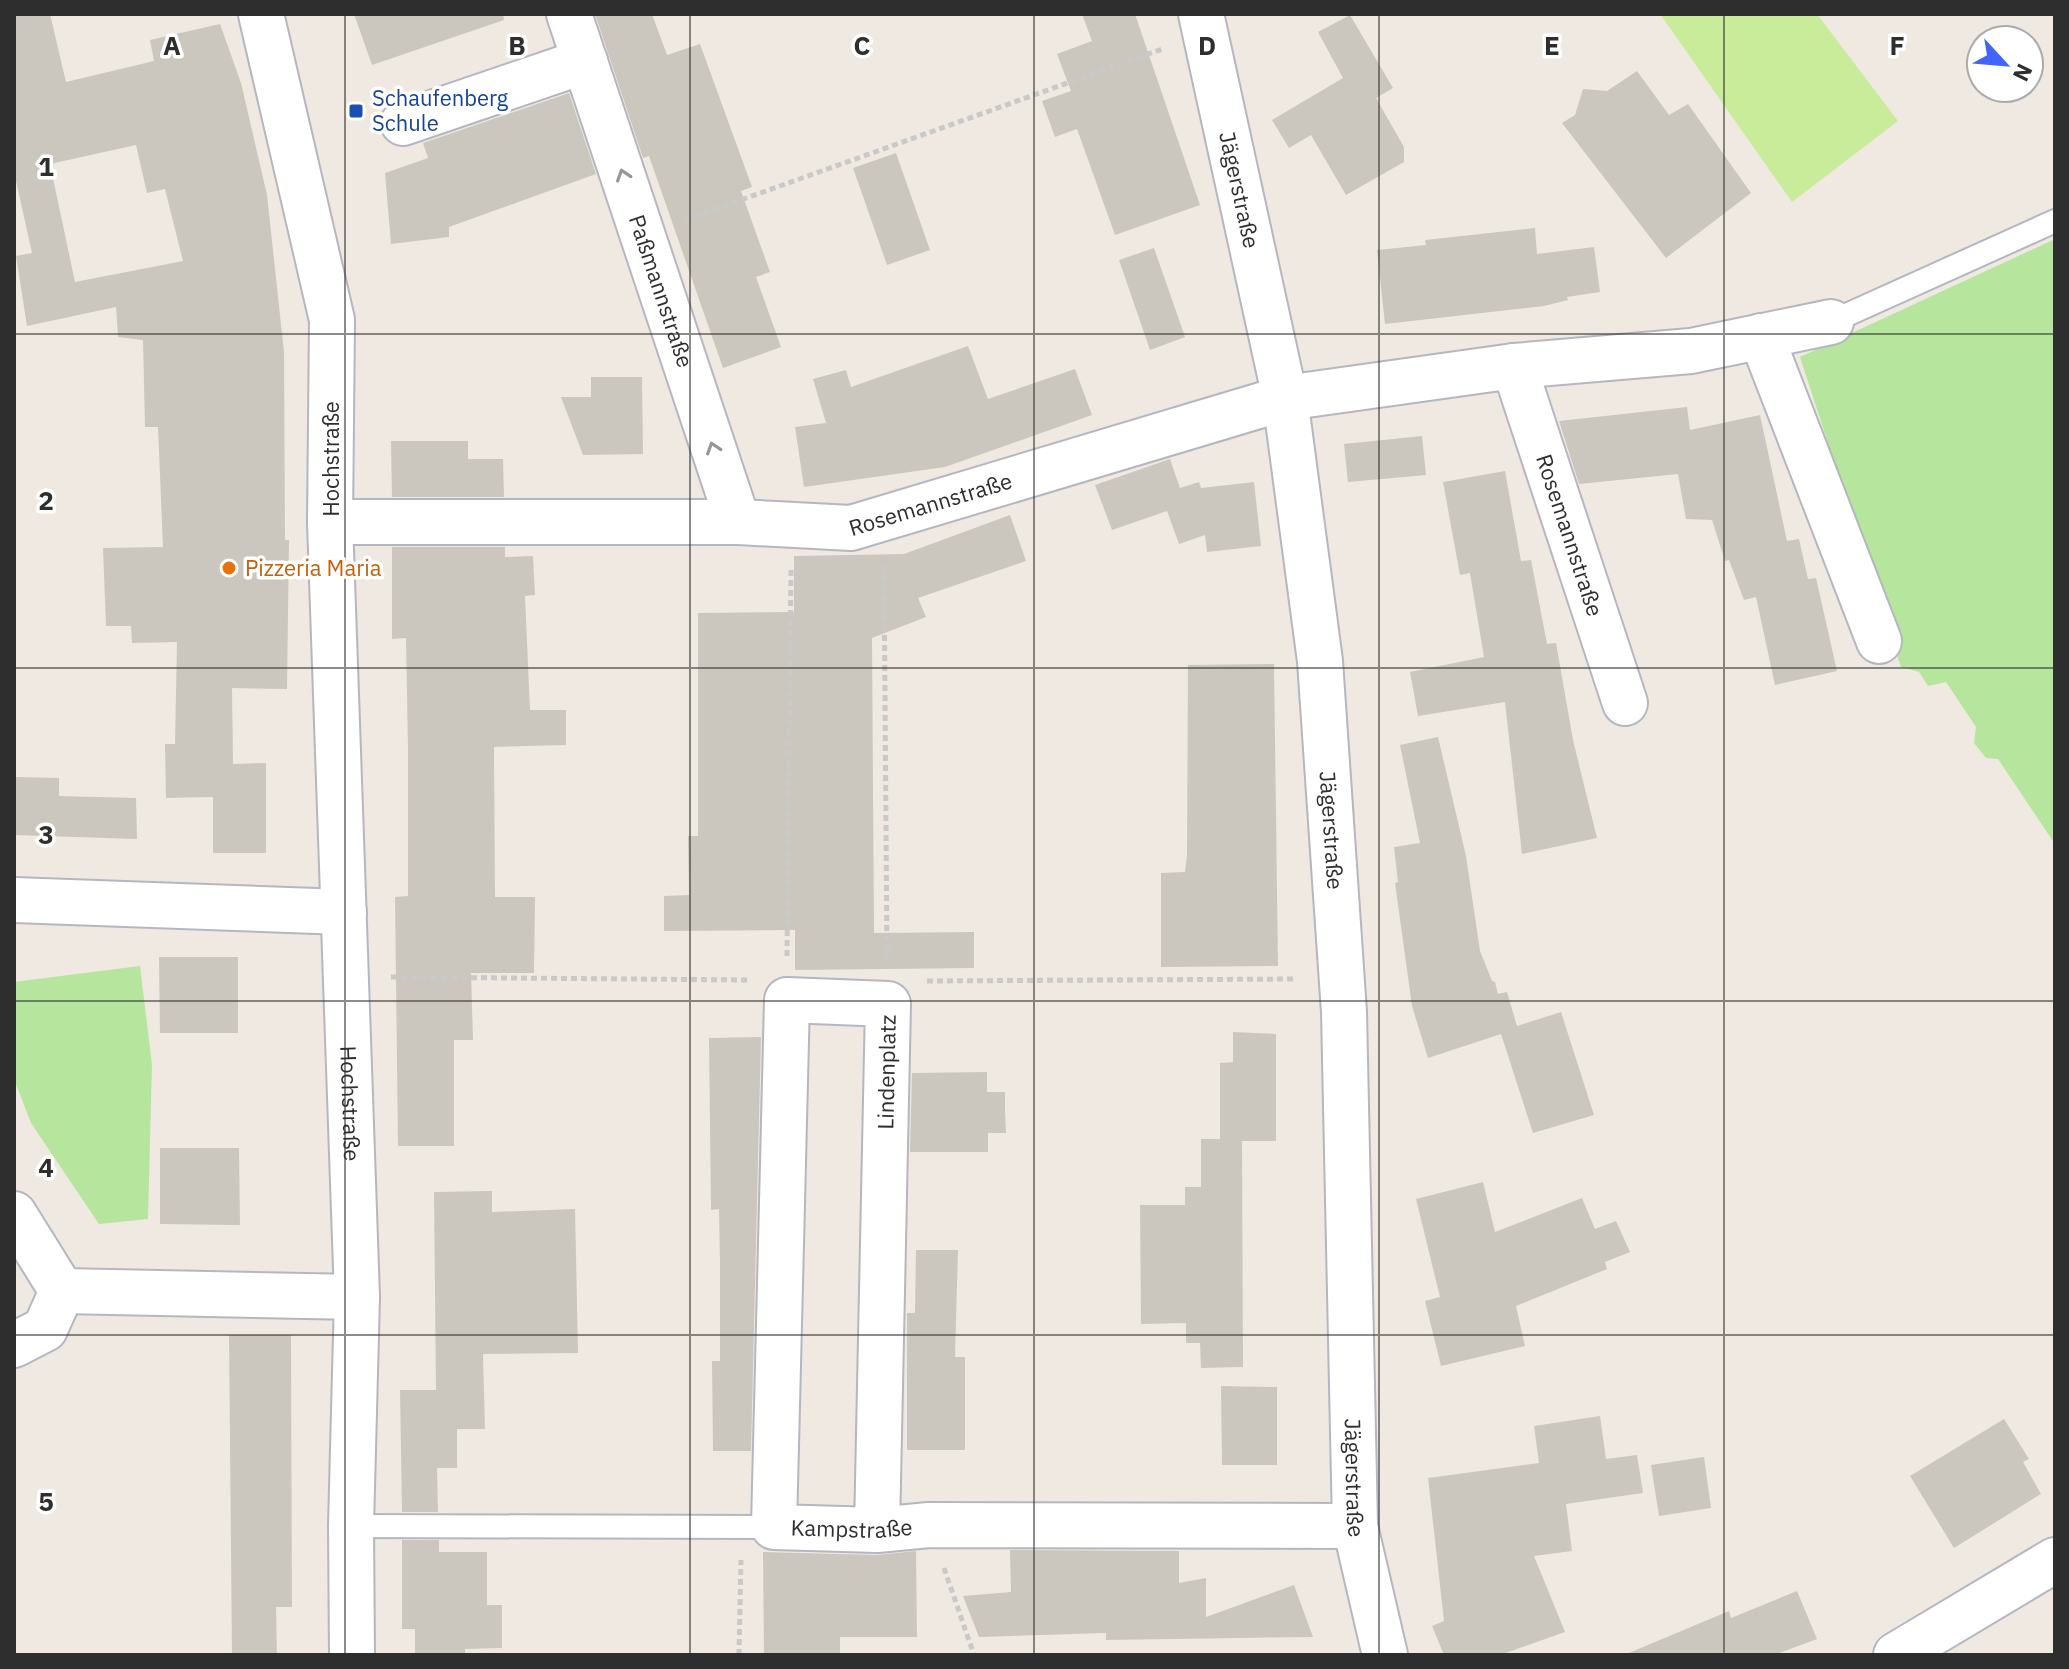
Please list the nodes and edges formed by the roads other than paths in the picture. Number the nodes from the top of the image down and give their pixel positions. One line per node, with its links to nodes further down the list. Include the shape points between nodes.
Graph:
1 (261, 14): 11 (street, Hochstraße, via 332,320)
2 (569, 14): 4 (street, Paßmannstraße)
3 (1204, 23): 10 (street, Jägerstraße)
4 (585, 61): 5 (street); 12 (street, Paßmannstraße, one-way to 4)
5 (403, 123)
6 (2055, 221): 7 (lane)
7 (1831, 322): 8 (street, Rosemannstraße)
8 (1761, 336): 9 (street, Rosemannstraße, via 1691,351); 13 (street)
9 (1514, 366): 10 (street, Rosemannstraße); 14 (street, Rosemannstraße)
10 (1285, 398): 12 (street, Rosemannstraße, via 851,528); 22 (street, Jägerstraße, via 1320,661 1344,1001)
11 (330, 522): 12 (street, Rosemannstraße); 16 (street, Hochstraße)
12 (738, 522)
13 (1879, 641)
14 (1625, 703)
15 (14, 900): 16 (street)
16 (344, 912): 19 (street, Hochstraße)
17 (14, 1214): 18 (street)
18 (62, 1291): 19 (street); 20 (street, via 45,1329)
19 (357, 1297): 21 (street, Hochstraße)
20 (14, 1345)
21 (351, 1526): 23 (lane, Kampstraße); 26 (street, Hochstraße)
22 (1355, 1526): 24 (street, Kampstraße, via 929,1525); 27 (street, Jägerstraße)
23 (774, 1527): 24 (street, Kampstraße); 24 (street, Lindenplatz, via 787,1000 888,1004)
24 (877, 1530)
25 (2055, 1560): 28 (street)
26 (352, 1655)
27 (1385, 1655)
28 (1896, 1655)

